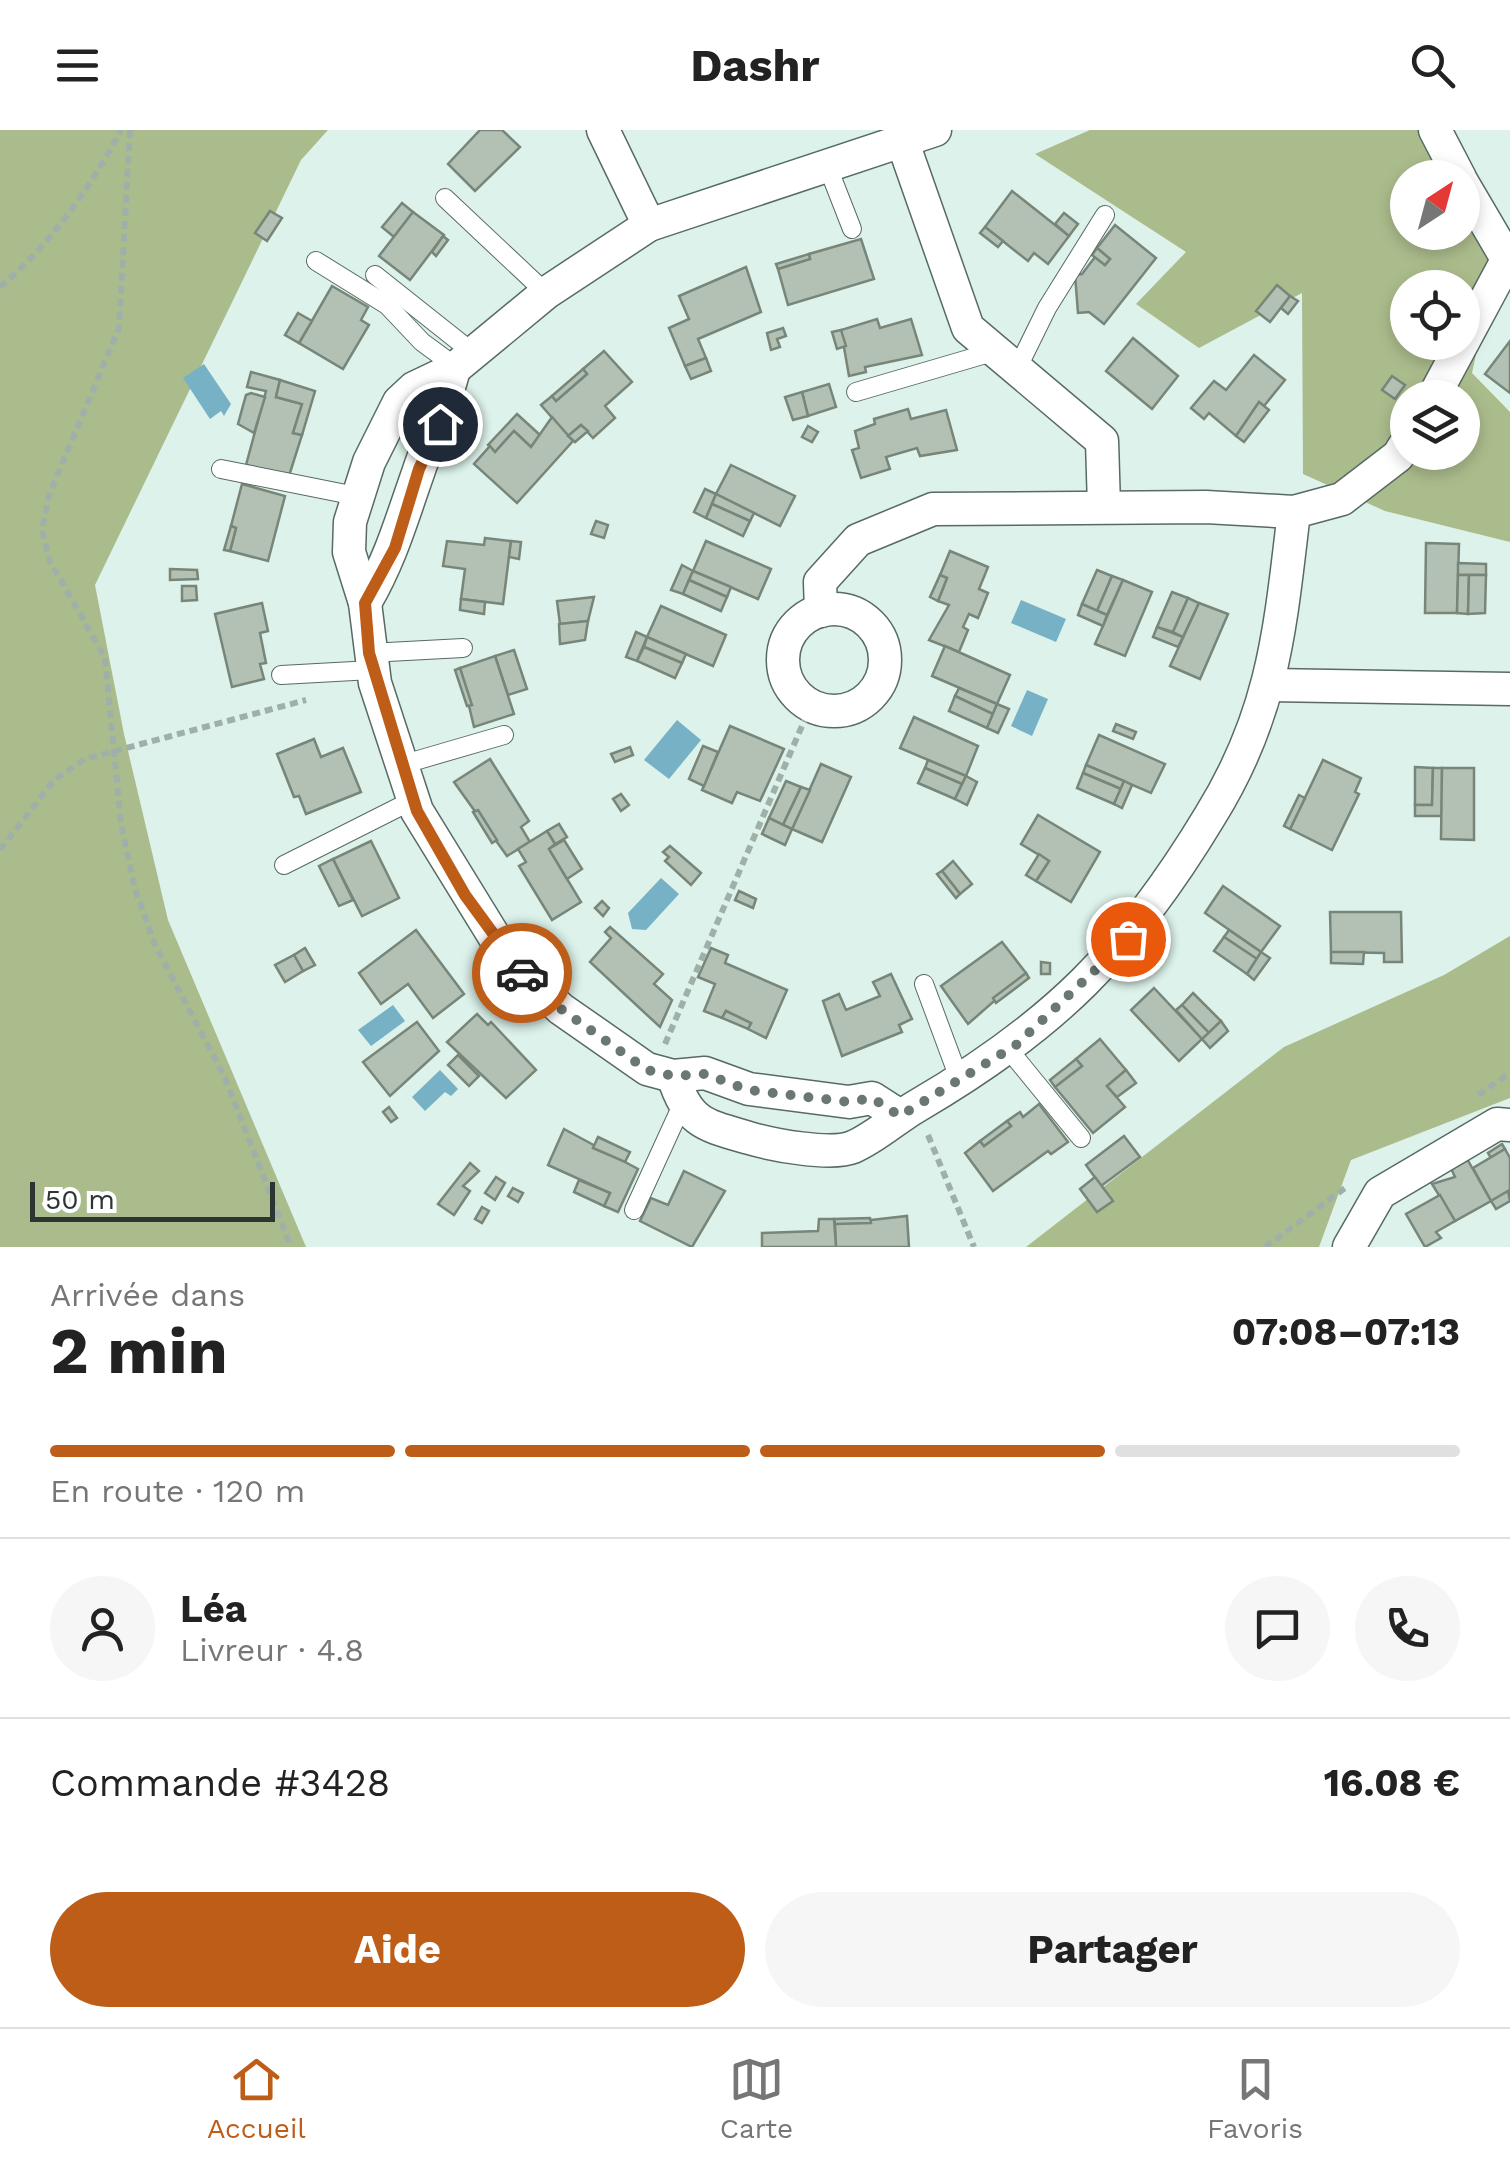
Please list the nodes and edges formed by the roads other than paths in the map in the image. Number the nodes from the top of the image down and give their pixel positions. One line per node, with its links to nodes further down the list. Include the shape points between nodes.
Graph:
1 (604, 130): 10 (street)
2 (935, 130): 4 (street)
3 (1444, 134): 5 (street)
4 (902, 140): 6 (street); 16 (street, via 968,328)
5 (1454, 160)
6 (827, 165): 10 (street); 11 (lane)
7 (446, 198): 15 (lane)
8 (1480, 214): 13 (street)
9 (1105, 215): 16 (lane)
10 (648, 225): 15 (street)
11 (852, 229)
12 (316, 261): 17 (lane, via 388,305 422,342)
13 (1508, 263): 18 (street)
14 (375, 275): 17 (lane)
15 (546, 293): 17 (street)
16 (1006, 360): 19 (lane); 23 (street, via 1102,441)
17 (461, 363): 22 (street, via 399,402); 26 (street)
18 (1443, 380)
19 (856, 392)
20 (1390, 462): 24 (street, via 1342,500)
21 (221, 469): 22 (lane)
22 (356, 496): 25 (street)
23 (1104, 507): 24 (street); 28 (street, via 934,508 858,540 820,582)
24 (1294, 512): 32 (street)
25 (349, 552): 26 (street, via 370,564); 27 (street)
26 (392, 554): 27 (street)
27 (365, 603): 30 (street)
28 (820, 611): 28 (street, via 792,630 784,646 787,680 810,706 826,711 858,705 871,695 884,649 853,613)
29 (463, 648): 30 (lane)
30 (370, 662): 31 (lane); 35 (street)
31 (281, 674)
32 (1270, 685): 33 (street); 39 (street, via 1212,813 1146,914 1082,986)
33 (1510, 689)
34 (504, 735): 35 (lane)
35 (402, 765): 36 (street)
36 (413, 800): 37 (lane); 41 (street, via 510,962 561,1009)
37 (284, 864)
38 (924, 984): 40 (lane)
39 (1009, 1050): 40 (street); 44 (lane)
40 (960, 1081): 42 (street)
41 (670, 1084): 42 (street, via 705,1074 748,1090 849,1102 872,1098); 42 (street, via 702,1124 779,1147 851,1148); 45 (lane)
42 (908, 1111)
43 (1510, 1124): 46 (street, via 1497,1124 1380,1193)
44 (1080, 1138)
45 (634, 1210)
46 (1349, 1247)

